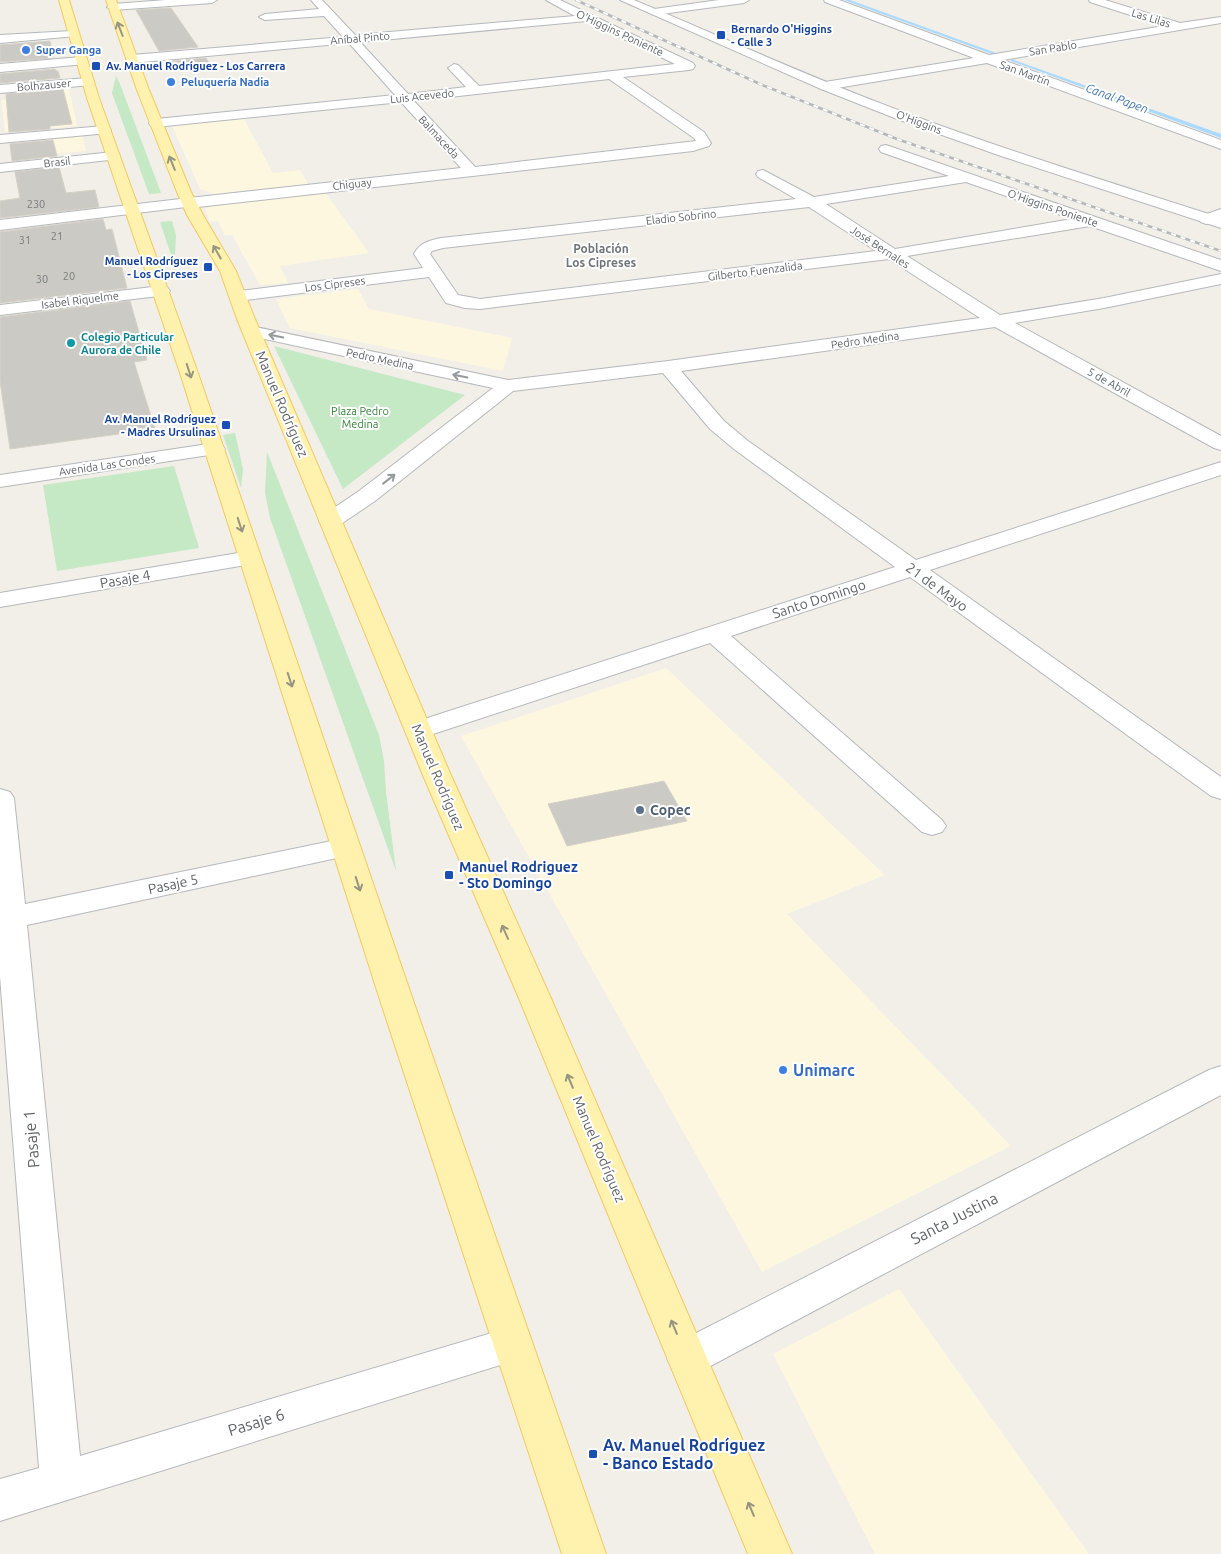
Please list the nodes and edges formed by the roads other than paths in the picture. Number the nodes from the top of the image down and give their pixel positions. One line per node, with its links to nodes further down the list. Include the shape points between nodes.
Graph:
1 (64, 0): 16 (main road)
2 (212, 0): 9 (street)
3 (316, 0): 10 (street, Balmaceda)
4 (551, 0): 13 (street, O'Higgins Poniente)
5 (625, 0): 11 (street, O'Higgins)
6 (744, 0): 11 (street)
7 (829, 0): 20 (street, San Martín)
8 (1094, 0): 15 (street, Las Lilas)
9 (112, 4): 19 (main road, Manuel Rodríguez, one-way to 9)
10 (328, 12): 12 (street); 18 (street, Balmaceda)
11 (654, 12): 27 (street, O'Higgins)
12 (265, 17)
13 (588, 18): 18 (street, Aníbal Pinto); 22 (street, O'Higgins Poniente)
14 (1221, 20): 15 (street, San Pablo)
15 (1180, 27): 20 (street, San Pablo)
16 (72, 34): 17 (street); 21 (main road)
17 (0, 39)
18 (353, 39): 19 (street, Aníbal Pinto); 30 (street, Balmaceda)
19 (132, 59): 31 (main road, Manuel Rodríguez)
20 (987, 59): 27 (street, San Pablo); 34 (street, San Martín)
21 (81, 61): 23 (street); 26 (main road)
22 (689, 66): 25 (street, Luis Acevedo)
23 (0, 68)
24 (454, 68): 29 (street)
25 (612, 75): 29 (street, Luis Acevedo); 38 (street, Chiguay, via 699,135 704,143 693,147)
26 (88, 82): 28 (street, Bolhzauser); 32 (main road)
27 (826, 86): 45 (street, O'Higgins, via 946,132)
28 (0, 89)
29 (476, 90): 30 (street, Luis Acevedo)
30 (403, 98): 31 (street, Luis Acevedo); 38 (street, Balmaceda)
31 (156, 123): 42 (main road, Manuel Rodríguez, one-way to 31)
32 (104, 130): 33 (street); 36 (main road)
33 (0, 139)
34 (1221, 145)
35 (886, 149): 40 (street, O'Higgins Poniente)
36 (113, 156): 37 (street, Brasil); 43 (main road)
37 (0, 168)
38 (471, 171): 42 (street, Chiguay)
39 (763, 174): 41 (street, José Bernales)
40 (963, 178): 41 (street, Eladio Sobrino); 46 (street, O'Higgins Poniente)
41 (812, 202): 49 (street, José Bernales); 51 (street, Eladio Sobrino, via 441,243 422,251)
42 (189, 203): 43 (street, Chiguay); 56 (main road, Manuel Rodríguez, one-way to 42, via 228,271)
43 (131, 210): 48 (street, Chiguay); 54 (main road)
44 (1221, 214): 45 (street)
45 (1206, 219): 47 (street, O'Higgins)
46 (1090, 221): 49 (street, Gilberto Fuenzalida); 50 (street, O'Higgins Poniente)
47 (1221, 223)
48 (0, 225)
49 (890, 254): 51 (street, Gilberto Fuenzalida, via 480,304 452,299); 58 (street, José Bernales)
50 (1221, 266)
51 (432, 272): 56 (street, Los Cipreses)
52 (1221, 279): 58 (street, Pedro Medina)
53 (112, 281): 55 (street)
54 (161, 291): 57 (street, Isabel Riquelme); 63 (main road, one-way to 63)
55 (0, 294)
56 (238, 296): 59 (main road, Manuel Rodríguez)
57 (0, 310)
58 (997, 321): 60 (street, Pedro Medina); 62 (street, 5 de Abril)
59 (251, 331): 61 (street, Pedro Medina, one-way to 59); 66 (main road, Manuel Rodríguez)
60 (668, 368): 61 (street, Pedro Medina); 68 (street, 21 de Mayo, via 717,426)
61 (508, 386): 66 (street, one-way to 61)
62 (1221, 444)
63 (215, 449): 65 (street, Avenida Las Condes); 67 (main road, one-way to 67)
64 (1221, 468): 68 (street, Santo Domingo)
65 (0, 481)
66 (330, 521): 71 (main road, Manuel Rodríguez)
67 (250, 558): 69 (street, Pasaje 4); 75 (main road, one-way to 75)
68 (911, 569): 70 (street, Santo Domingo); 72 (street, 21 de Mayo)
69 (0, 600)
70 (713, 633): 71 (street, Santo Domingo); 74 (street)
71 (418, 730): 79 (main road, Manuel Rodríguez, one-way to 71)
72 (1221, 790)
73 (0, 798): 76 (street, Pasaje 1)
74 (932, 826)
75 (346, 847): 76 (street, Pasaje 5); 78 (main road, one-way to 78)
76 (5, 919): 80 (street, Pasaje 1)
77 (1221, 1079): 79 (street, Santa Justina)
78 (512, 1345): 80 (street, Pasaje 6); 82 (main road)
79 (687, 1358): 83 (main road, Manuel Rodríguez, one-way to 79)
80 (61, 1481): 81 (street, Pasaje 6)
81 (0, 1500)
82 (584, 1554)
83 (770, 1554)

